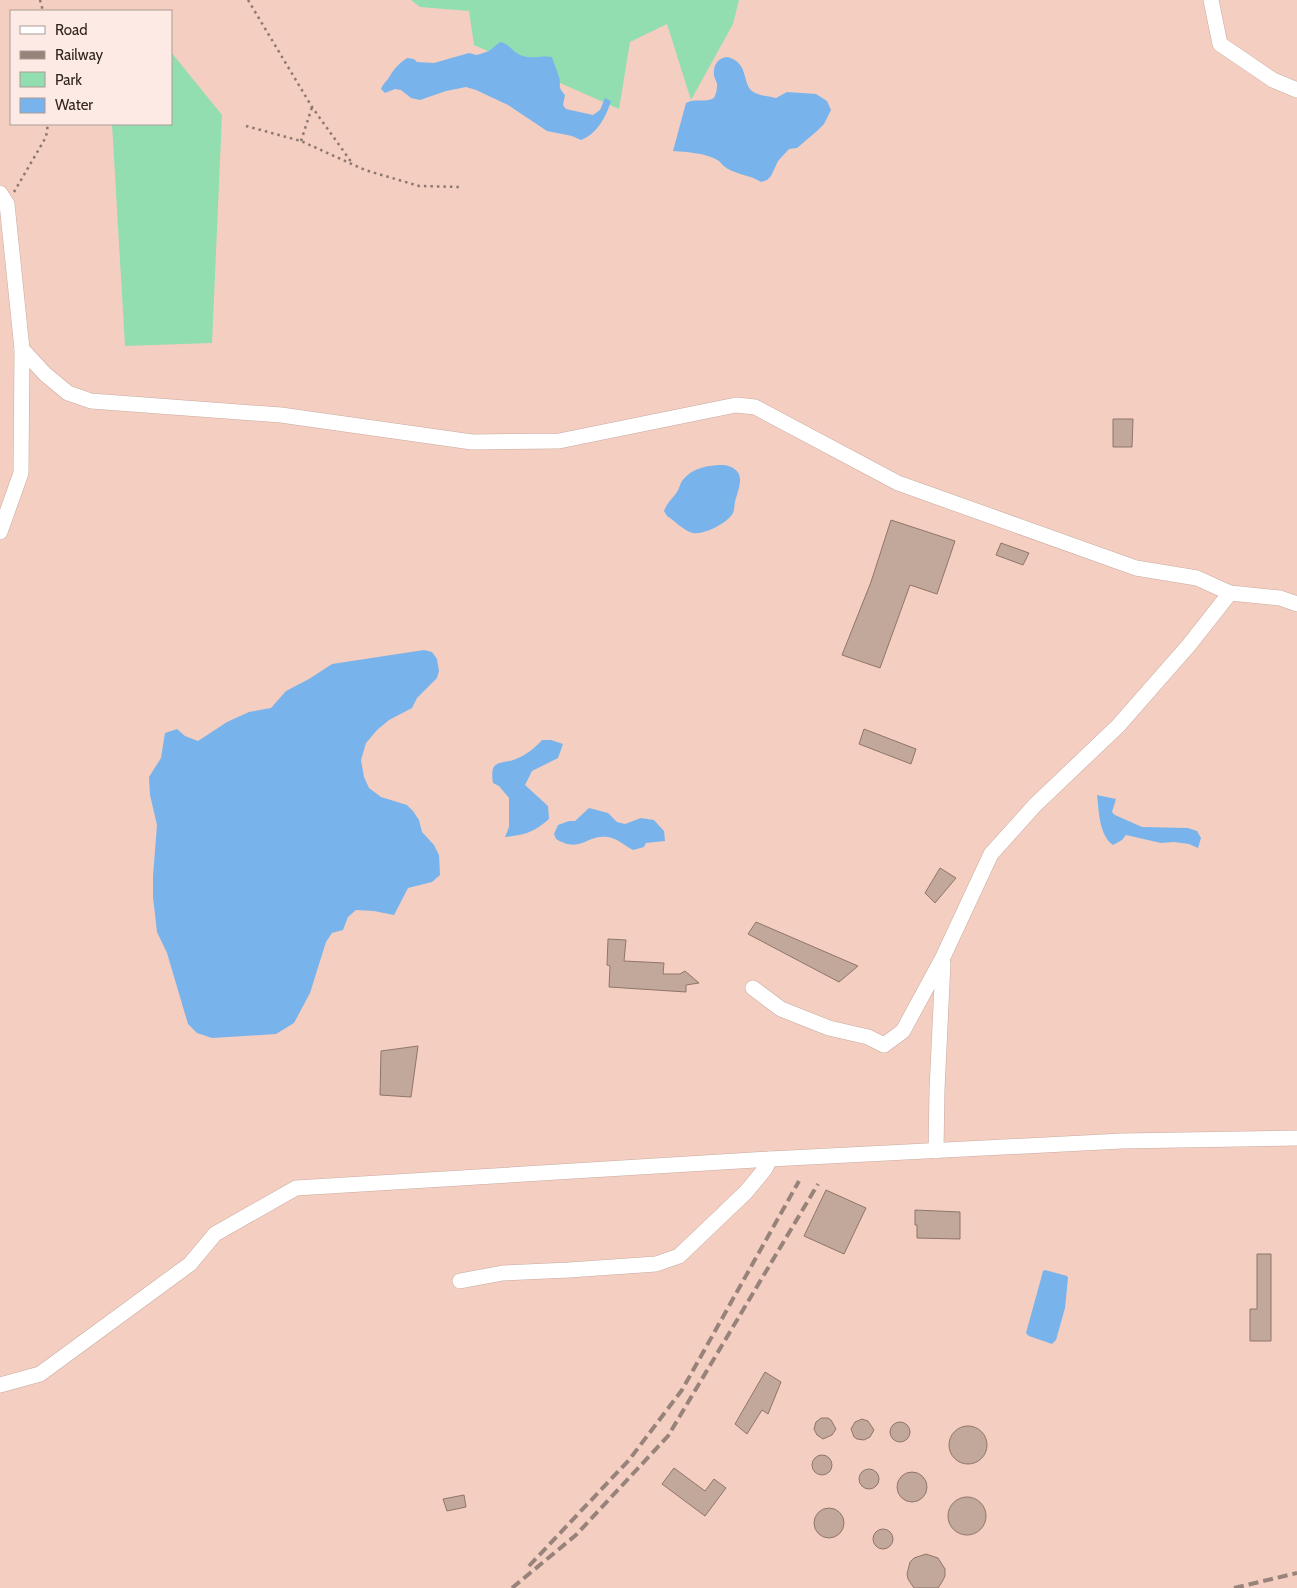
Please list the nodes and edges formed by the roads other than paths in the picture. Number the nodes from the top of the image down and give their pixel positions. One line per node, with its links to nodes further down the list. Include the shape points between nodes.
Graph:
1 (1210, 0): 2 (street, via 1220,44 1273,80)
2 (1297, 90)
3 (4, 198): 4 (street)
4 (22, 349): 5 (street, via 21,473); 6 (street, via 45,374 68,392 91,401 281,415 472,442 559,441 736,405 755,406 898,483 1136,568 1198,578)
5 (0, 532)
6 (1230, 593): 7 (street, via 1280,598); 8 (street, via 1118,726 990,854)
7 (1297, 604)
8 (943, 957): 9 (street, via 903,1031 884,1045 868,1037 829,1028 781,1008); 11 (street)
9 (753, 988)
10 (1297, 1138): 11 (street, via 1122,1141)
11 (936, 1151): 12 (street)
12 (770, 1159): 13 (street, via 746,1192 679,1256 656,1264 503,1273); 14 (street, via 296,1188 216,1234 190,1264 40,1374)
13 (460, 1281)
14 (0, 1385)

